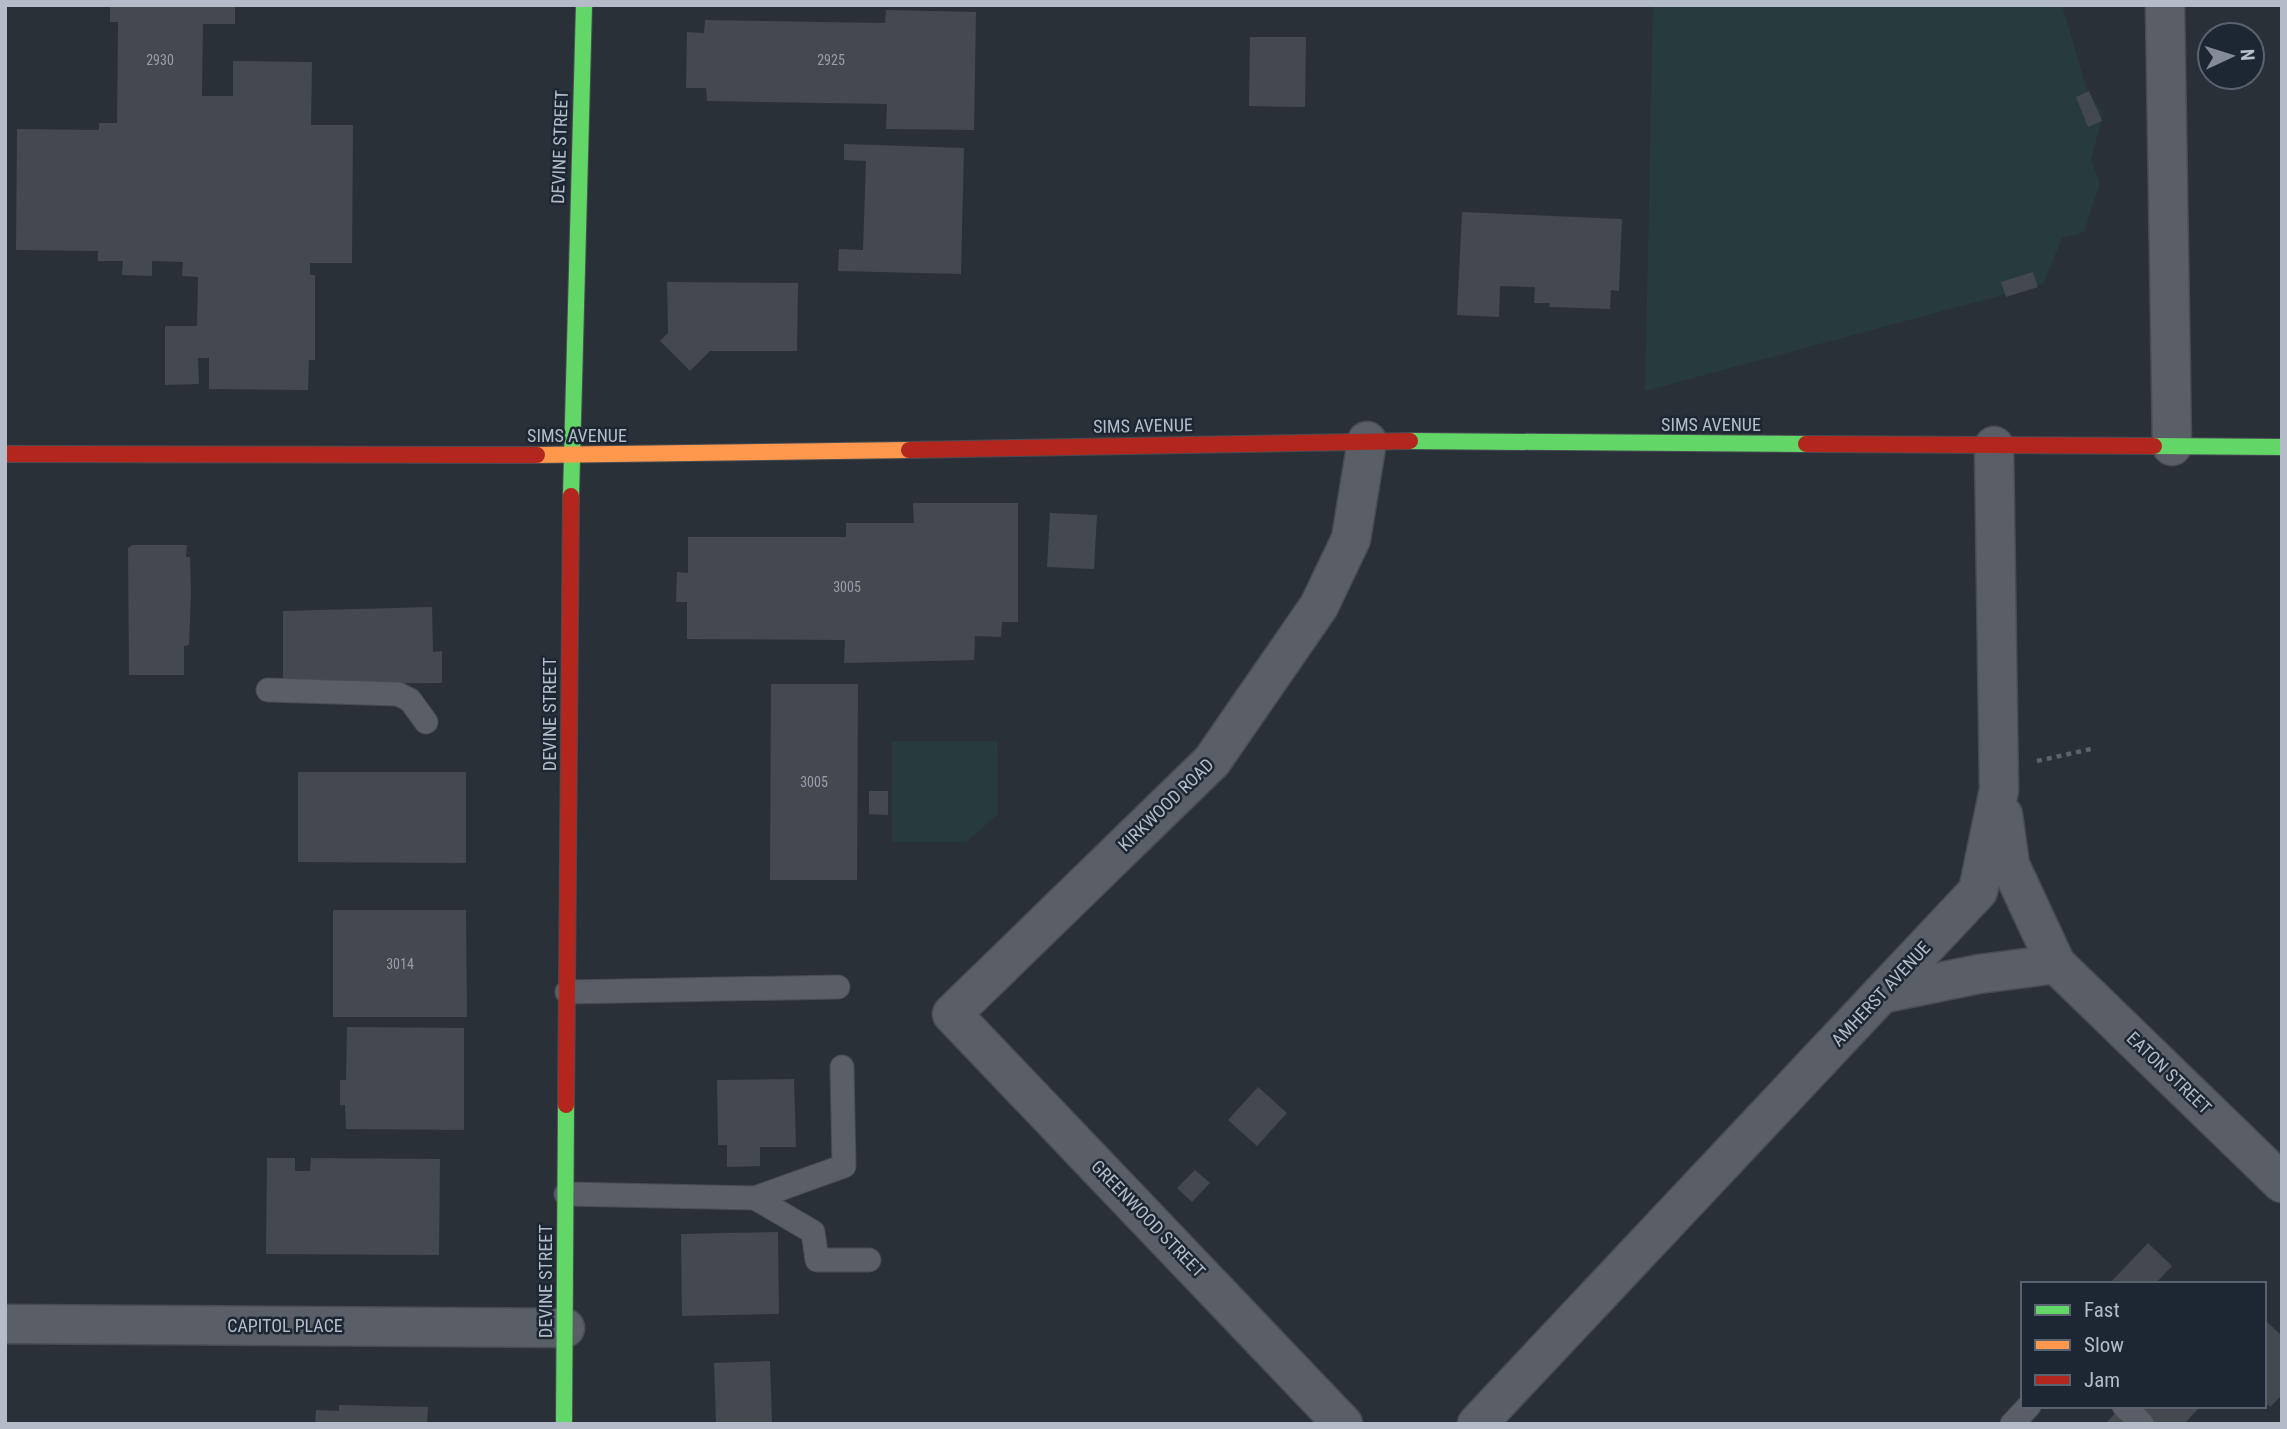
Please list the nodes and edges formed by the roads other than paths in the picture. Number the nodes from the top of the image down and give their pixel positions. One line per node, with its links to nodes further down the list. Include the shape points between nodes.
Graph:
1 (584, 5): 8 (street, DEVINE STREET)
2 (2165, 5): 5 (street)
3 (1367, 441): 4 (street, SIMS AVENUE); 8 (street, SIMS AVENUE); 16 (street, KIRKWOOD ROAD, via 1351,539 1320,606 1212,761)
4 (1994, 446): 5 (street, SIMS AVENUE); 11 (street, AMHERST AVENUE)
5 (2172, 446): 6 (street, SIMS AVENUE)
6 (2282, 447)
7 (5, 454): 8 (street, SIMS AVENUE)
8 (571, 455): 14 (street, DEVINE STREET)
9 (268, 690): 10 (lane, via 398,694 410,700)
10 (426, 722)
11 (1999, 779): 12 (street, via 2010,865); 15 (street, AMHERST AVENUE, via 1978,891)
12 (2056, 964): 15 (street); 18 (street, EATON STREET)
13 (838, 988): 14 (lane)
14 (568, 992): 19 (street, DEVINE STREET)
15 (1881, 994): 28 (street, AMHERST AVENUE)
16 (952, 1014): 27 (street, GREENWOOD STREET)
17 (842, 1068): 20 (lane, via 844,1166)
18 (2282, 1183)
19 (566, 1194): 20 (lane); 23 (street, DEVINE STREET)
20 (755, 1198): 21 (lane, via 813,1232 817,1260)
21 (869, 1260)
22 (5, 1324): 23 (street, CAPITOL PLACE)
23 (565, 1328): 26 (street, DEVINE STREET)
24 (2027, 1408): 29 (lane)
25 (2126, 1408): 30 (lane)
26 (564, 1424)
27 (1343, 1424)
28 (1477, 1424)
29 (2012, 1424)
30 (2142, 1424)

